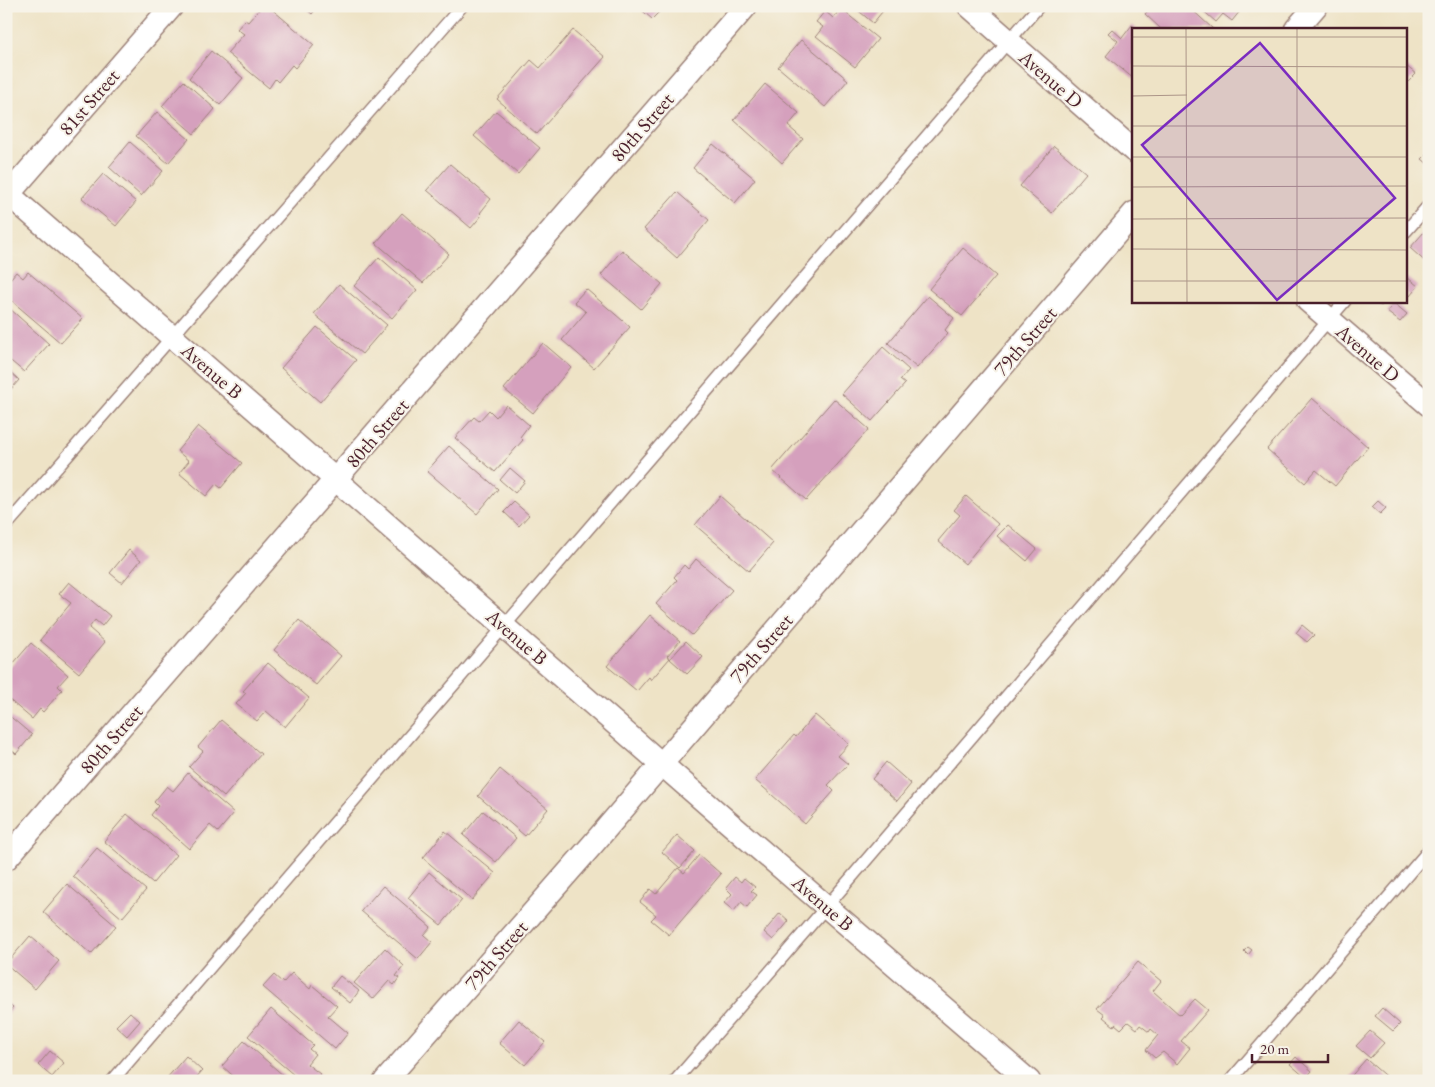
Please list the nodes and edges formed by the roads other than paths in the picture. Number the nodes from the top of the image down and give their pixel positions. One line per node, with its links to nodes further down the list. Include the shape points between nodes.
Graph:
1 (172, 6): 10 (street, 81st Street)
2 (462, 6): 17 (lane)
3 (746, 6): 19 (street, 80th Street)
4 (968, 6): 8 (street, Avenue D)
5 (1039, 6): 8 (lane)
6 (1316, 6): 7 (street)
7 (1297, 28)
8 (1008, 41): 9 (street, Avenue D); 21 (lane)
9 (1132, 149)
10 (7, 194): 17 (street, Avenue B)
11 (1429, 205): 13 (lane)
12 (1132, 215): 22 (street, 79th Street)
13 (1408, 229)
14 (1309, 302): 16 (street, Avenue D)
15 (1344, 302): 16 (lane)
16 (1329, 320): 18 (street, Avenue D); 25 (lane)
17 (173, 337): 19 (street, Avenue B); 20 (lane)
18 (1429, 405)
19 (336, 480): 21 (street, Avenue B); 24 (street, 80th Street)
20 (6, 526)
21 (505, 626): 22 (street, Avenue B); 26 (lane)
22 (662, 763): 25 (street, Avenue B); 27 (street, 79th Street)
23 (1429, 850): 30 (lane)
24 (6, 859)
25 (827, 906): 28 (lane); 29 (street, Avenue B)
26 (112, 1081)
27 (385, 1081)
28 (675, 1081)
29 (1029, 1081)
30 (1230, 1081)

